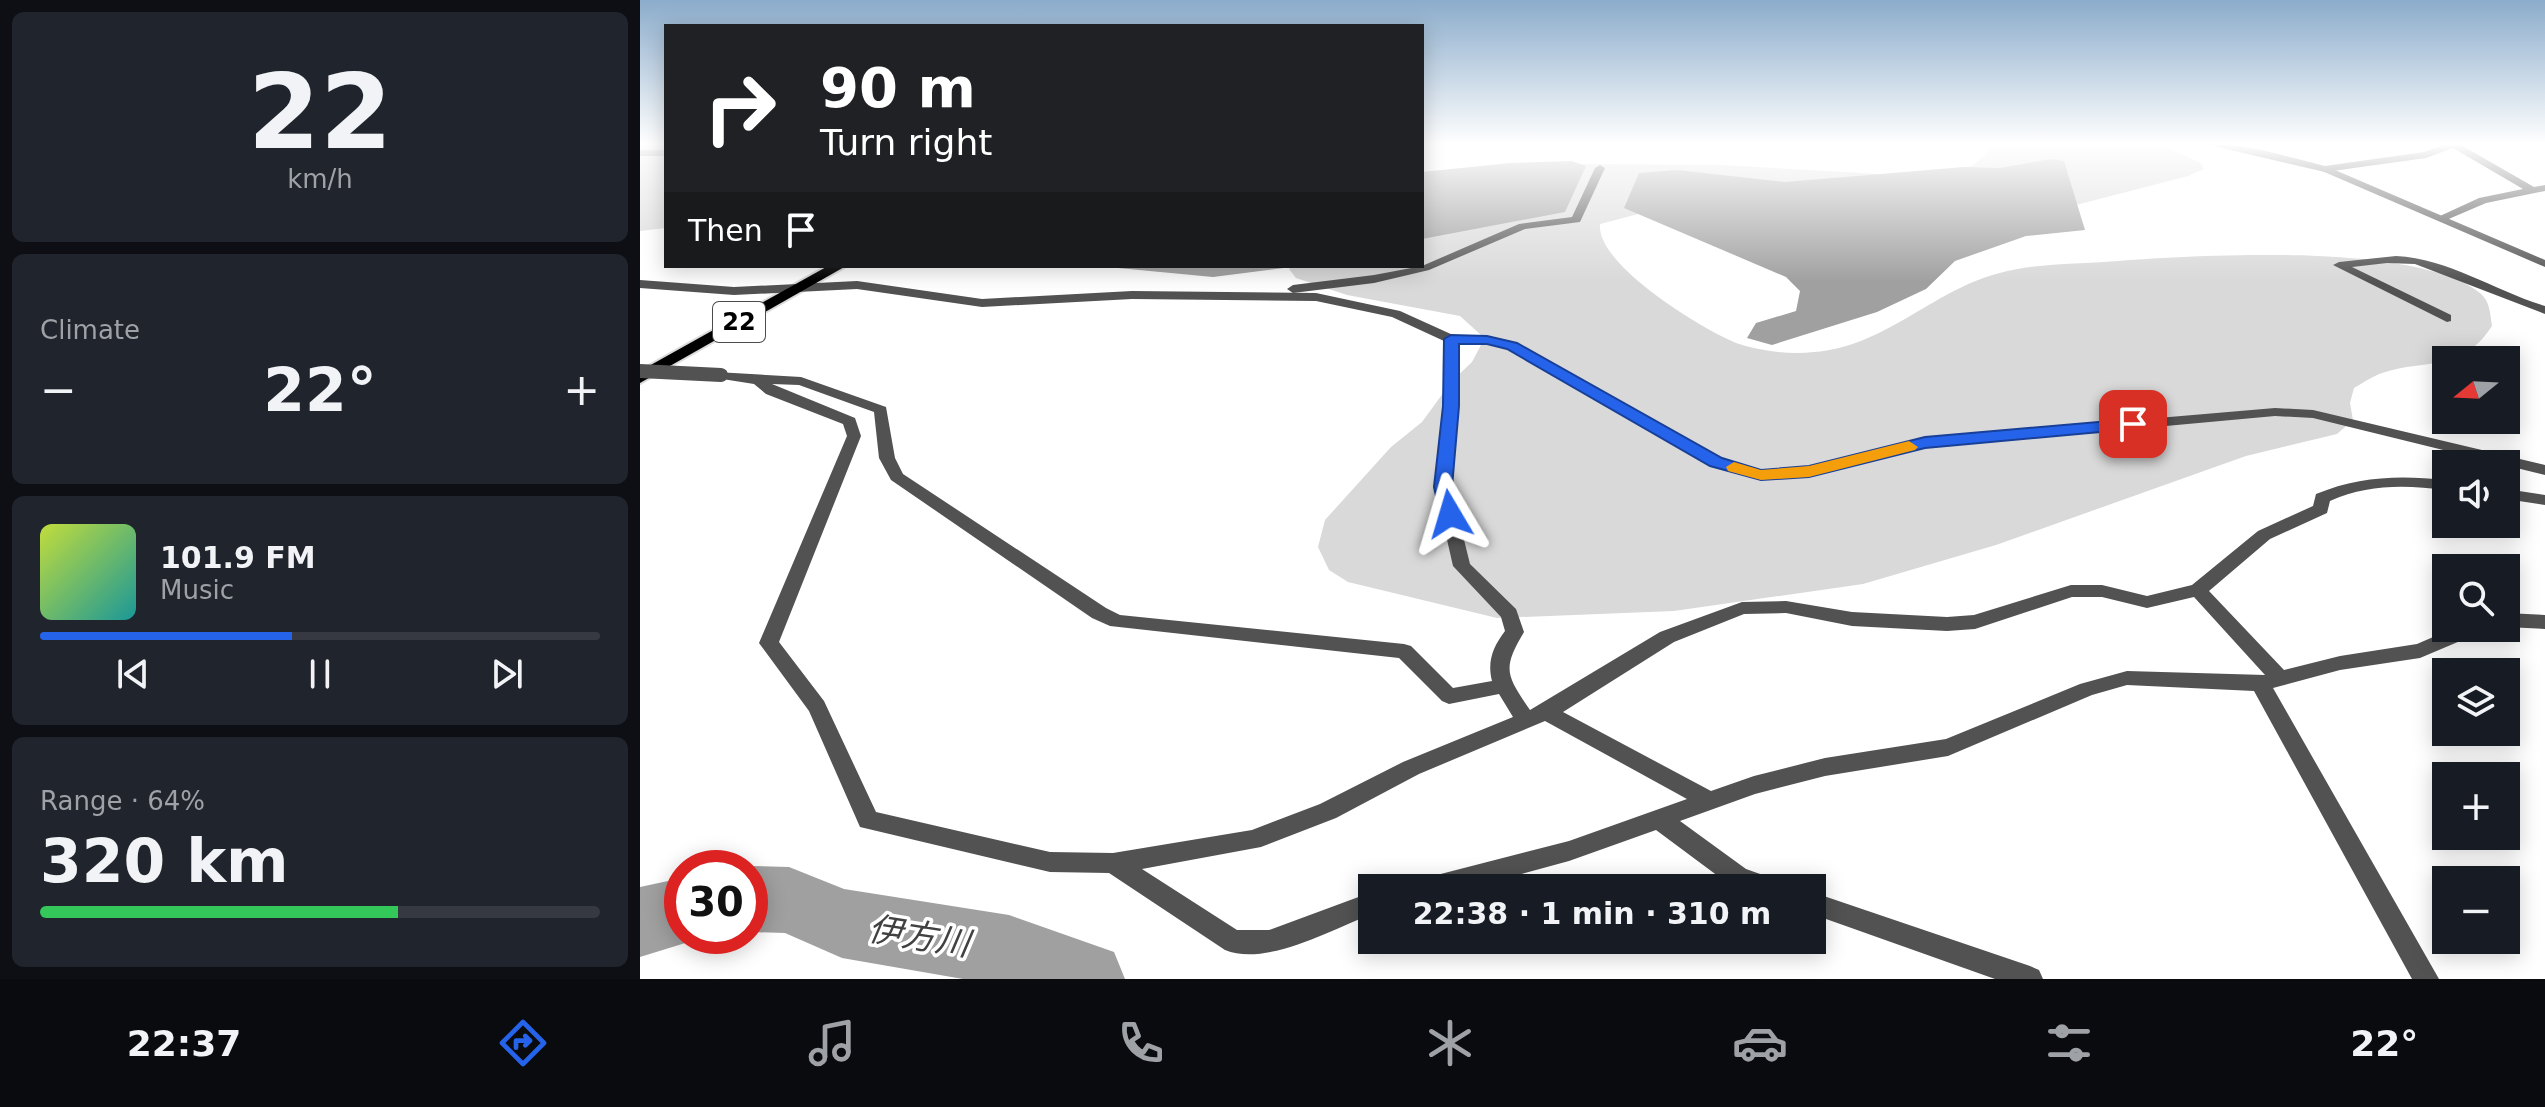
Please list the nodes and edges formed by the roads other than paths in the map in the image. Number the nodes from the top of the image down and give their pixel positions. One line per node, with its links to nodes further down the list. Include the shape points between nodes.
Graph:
1 (1590, 191): 11 (street, via 1576,220 1523,226 1429,267 1280,290)
2 (2378, 191): 4 (street)
3 (2529, 191): 4 (street, via 2483,200)
4 (2444, 218): 5 (street)
5 (2545, 264)
6 (816, 268): 9 (main road, 22)
7 (835, 268): 10 (main road, 22)
8 (640, 284): 9 (street)
9 (777, 289): 10 (street); 15 (main road, 22)
10 (796, 290): 11 (street, via 857,285 982,303 1132,295); 17 (main road, 22)
11 (1277, 297): 14 (street, via 1316,297 1396,314)
12 (2545, 310): 13 (street, via 2414,261 2339,265)
13 (2447, 318)
14 (1451, 339): 19 (street, via 1512,346 1716,462 1761,475 1809,471 1925,443 2275,412 2313,414); 28 (street, via 1443,487 1462,566 1509,614 1515,632 1500,648 1496,663)
15 (640, 364)
16 (640, 371): 18 (street, bridge)
17 (640, 378)
18 (758, 380): 28 (street, via 801,381 881,410 887,458 897,477 1117,621 1404,651 1449,696); 32 (street, via 771,391 850,421 854,436 769,643 817,707 868,820 1050,862)
19 (2545, 470)
20 (2432, 484): 23 (street, via 2378,480 2346,486 2322,498 2321,509 2264,535)
21 (2520, 496): 22 (street)
22 (2545, 500)
23 (2198, 590): 27 (street); 29 (street, via 2147,602 2102,591 2071,591 1975,622 1947,624 1852,619 1786,607 1742,608 1667,637)
24 (2520, 621): 25 (street)
25 (2545, 622)
26 (2440, 642): 27 (street, via 2420,651 2340,663)
27 (2270, 682): 30 (street, via 2127,678 2087,689 1948,747 1825,767); 38 (street)
28 (1504, 686): 29 (street)
29 (1536, 717): 30 (street); 32 (street, via 1253,840)
30 (1710, 801): 31 (street)
31 (1659, 819): 33 (street); 34 (street)
32 (1113, 863): 35 (street, via 1234,942 1269,942)
33 (1482, 874)
34 (1734, 874)
35 (1358, 908)
36 (1826, 908): 37 (street)
37 (2030, 979)
38 (2426, 979)

